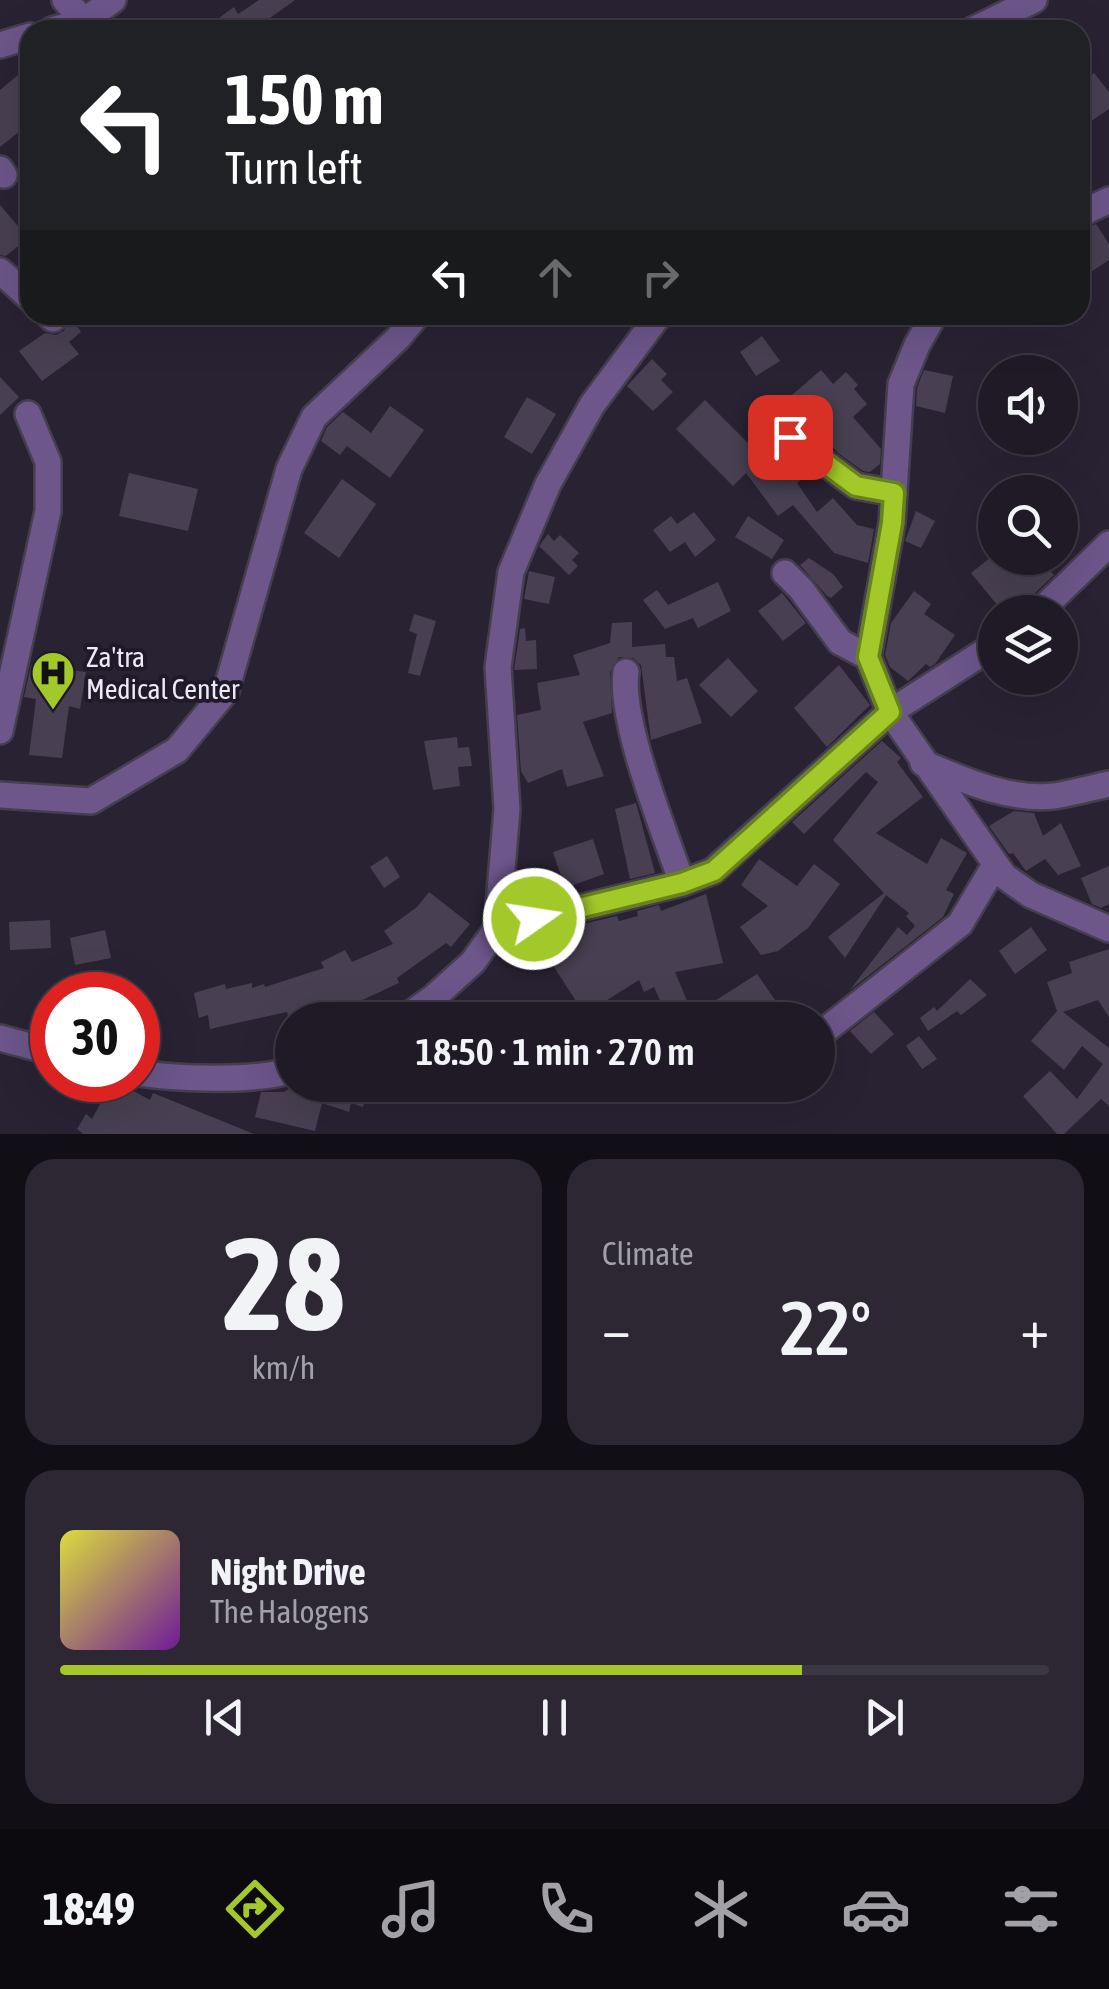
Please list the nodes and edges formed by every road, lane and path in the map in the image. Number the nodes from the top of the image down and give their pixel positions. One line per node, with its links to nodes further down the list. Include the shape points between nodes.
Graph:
1 (65, 0): 4 (street)
2 (113, 0): 5 (street)
3 (1034, 0): 6 (street)
4 (83, 20)
5 (85, 20)
6 (993, 20)
7 (0, 271): 8 (street)
8 (20, 289)
9 (409, 325): 25 (street, via 314,417 289,469 226,691 178,750 91,801)
10 (651, 325): 28 (street, via 592,404 511,572 498,666 508,809)
11 (929, 325): 14 (street, via 901,384)
12 (28, 414): 22 (street, via 48,462 48,512)
13 (790, 437): 14 (street, via 856,486)
14 (894, 493): 19 (street)
15 (1109, 544): 17 (street)
16 (785, 574): 19 (street, via 840,642)
17 (1056, 595)
18 (978, 656): 21 (street)
19 (868, 657): 21 (street)
20 (626, 672): 27 (street, via 640,758)
21 (890, 712): 23 (street); 27 (street, via 714,871)
22 (0, 731)
23 (923, 763): 24 (street, via 971,784 1016,793 1050,796); 26 (street)
24 (1109, 784)
25 (0, 796)
26 (996, 866): 29 (street, via 1031,895); 31 (street, via 960,924)
27 (682, 883): 28 (street)
28 (497, 928): 30 (street, via 473,962)
29 (1109, 929)
30 (427, 1002)
31 (835, 1023)
32 (0, 1038): 33 (street)
33 (30, 1046)
34 (160, 1074): 35 (street)
35 (275, 1074)

